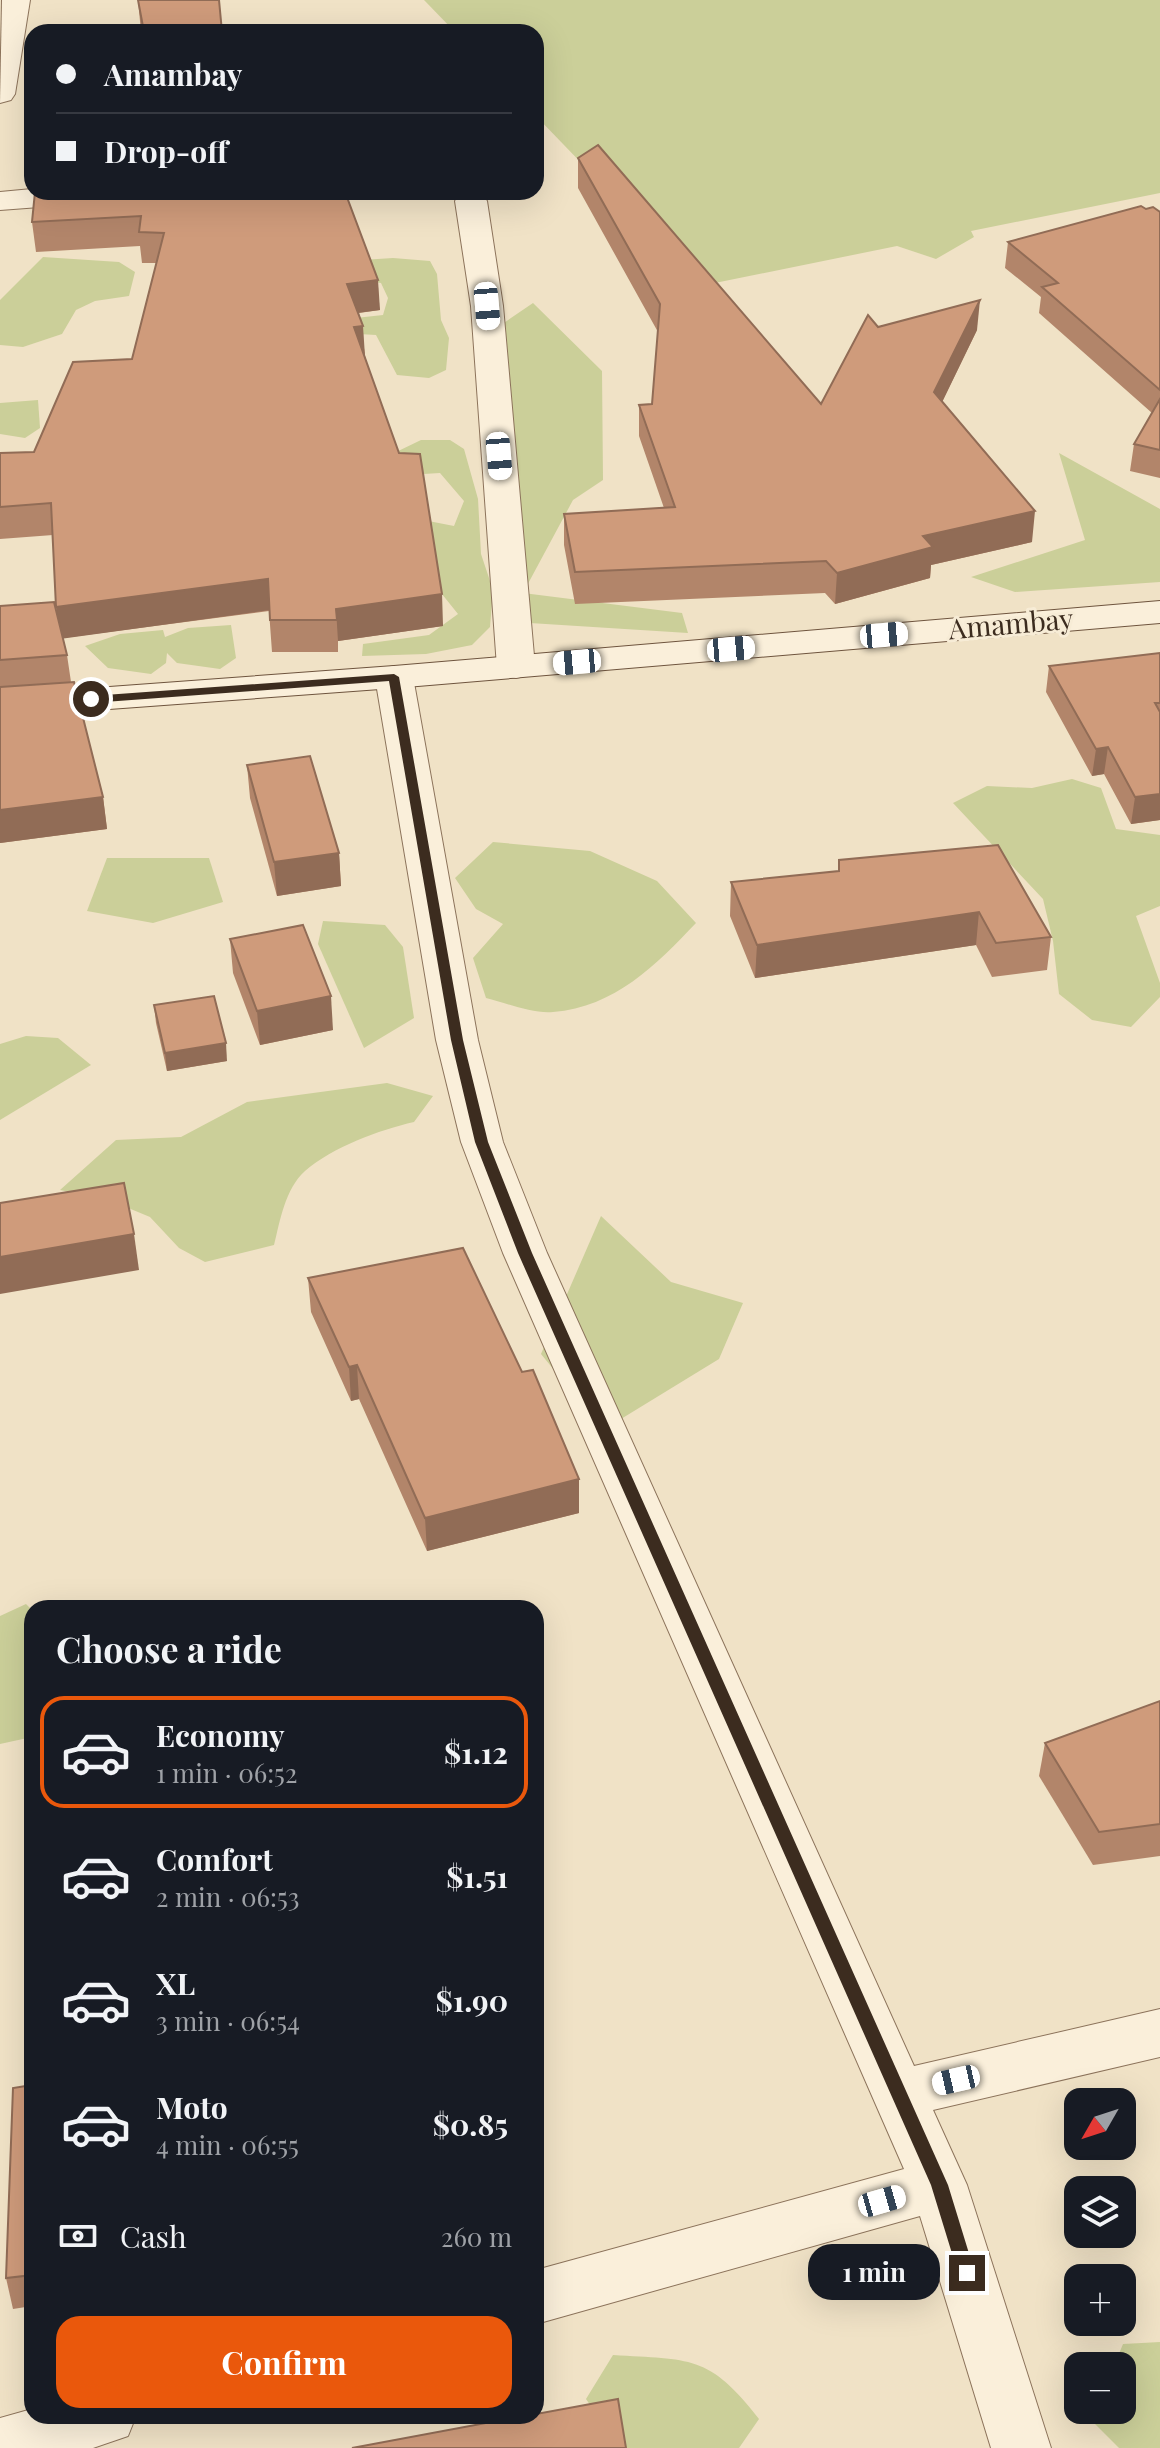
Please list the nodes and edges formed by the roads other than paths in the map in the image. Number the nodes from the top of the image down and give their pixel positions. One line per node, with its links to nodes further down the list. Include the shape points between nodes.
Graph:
1 (16, 0): 2 (street)
2 (0, 94)
3 (24, 199): 4 (street)
4 (0, 201)
5 (471, 201): 7 (street, via 487,306)
6 (1160, 612): 7 (street, Amambay)
7 (516, 667): 8 (street, Amambay)
8 (394, 677): 9 (street, Amambay); 11 (street, via 457,1040 482,1142 525,1253)
9 (0, 706)
10 (1160, 2033): 11 (street)
11 (898, 2094): 12 (street)
12 (939, 2185): 13 (street); 16 (street)
13 (544, 2295)
14 (80, 2424): 15 (street)
15 (9, 2445)
16 (1021, 2448)

